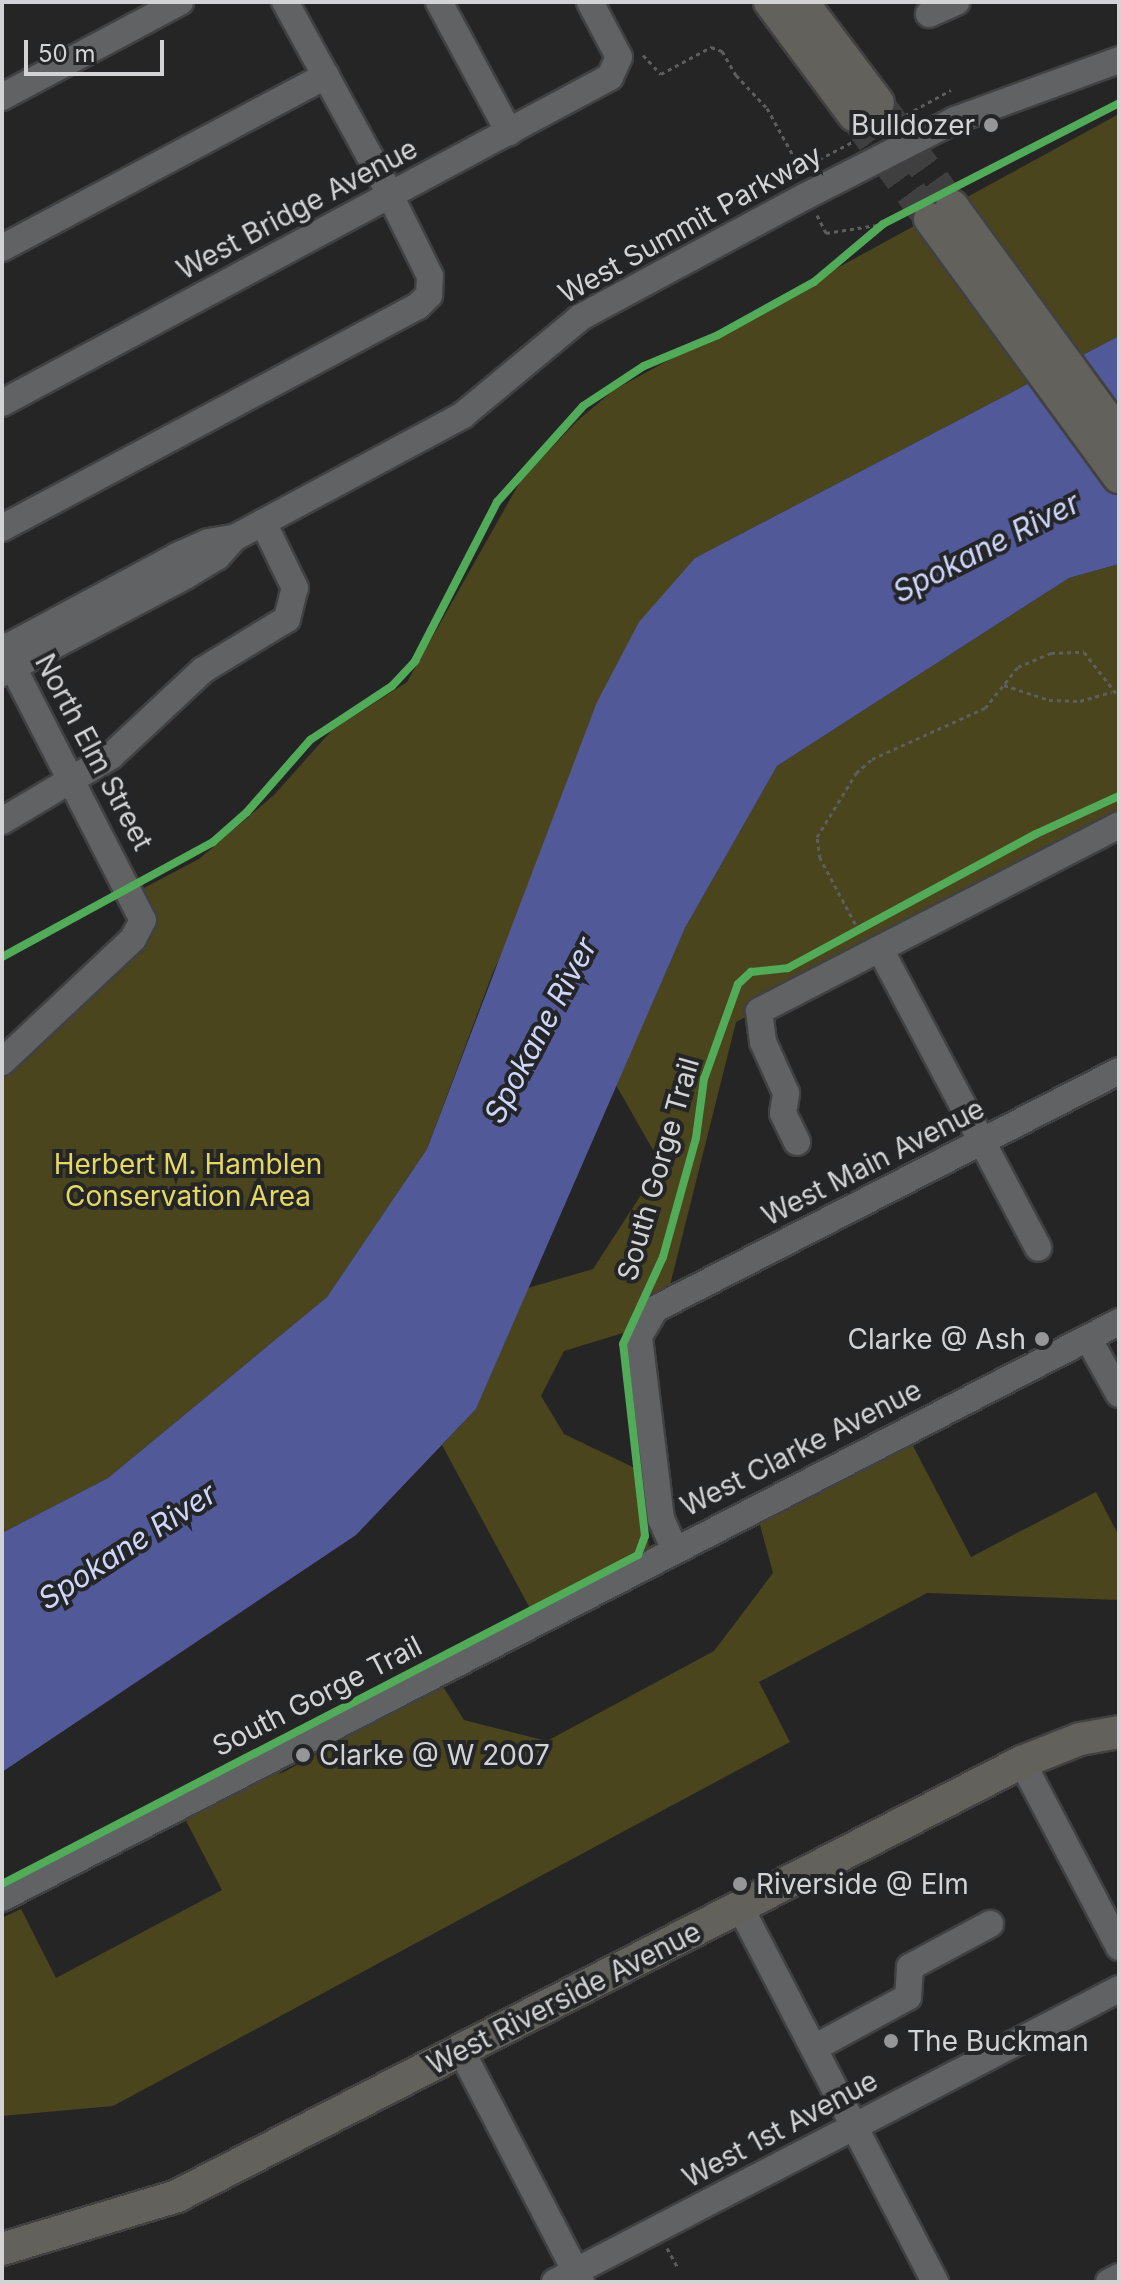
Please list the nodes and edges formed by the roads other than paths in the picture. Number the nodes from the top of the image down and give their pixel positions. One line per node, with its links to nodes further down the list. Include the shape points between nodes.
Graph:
1 (180, 2): 11 (street)
2 (285, 2): 10 (street)
3 (439, 2): 12 (street)
4 (590, 2): 12 (street, West Bridge Avenue, via 618,59 606,80)
5 (770, 2): 6 (main road, via 866,109)
6 (802, 2)
7 (956, 2): 8 (street)
8 (929, 14)
9 (1119, 60): 18 (street, West Summit Parkway, via 955,120 581,317 470,411)
10 (326, 76): 13 (street); 14 (street)
11 (2, 97)
12 (509, 132): 13 (street, West Bridge Avenue)
13 (389, 195): 15 (street, West Bridge Avenue); 19 (street, via 430,276 430,292 418,306)
14 (2, 248)
15 (2, 403)
16 (1119, 435): 17 (main road, via 949,224)
17 (1119, 477)
18 (263, 522): 20 (street, West Summit Parkway, via 234,538 208,542 177,556); 21 (street, via 294,583 290,615 203,670 136,736)
19 (2, 528)
20 (5, 657): 21 (street, North Elm Street)
21 (72, 778): 22 (street); 25 (street, North Elm Street, via 143,916 139,932)
22 (2, 821)
23 (1119, 825): 24 (street)
24 (875, 937): 27 (street, via 759,1011 759,1031 786,1093 783,1113); 28 (street)
25 (2, 1062)
26 (1119, 1071): 28 (street, West Main Avenue)
27 (797, 1142)
28 (982, 1142): 29 (street); 33 (street, West Main Avenue, via 655,1309 639,1336 661,1519)
29 (1038, 1248)
30 (1119, 1322): 31 (street, West Clarke Avenue)
31 (1088, 1338): 32 (street); 33 (street, West Clarke Avenue)
32 (1119, 1394)
33 (674, 1548): 36 (street, West Clarke Avenue)
34 (1119, 1732): 35 (main road, West Riverside Avenue, via 1080,1739)
35 (1022, 1762): 37 (main road, West Riverside Avenue); 39 (street)
36 (2, 1898)
37 (740, 1907): 41 (street); 42 (main road, West Riverside Avenue)
38 (990, 1924): 41 (street, via 910,1967 908,1997)
39 (1119, 1947)
40 (1119, 1989): 43 (street, West 1st Avenue)
41 (814, 2048): 43 (street)
42 (462, 2052): 44 (main road, West Riverside Avenue, via 177,2196); 46 (street)
43 (854, 2126): 46 (street, West 1st Avenue); 47 (street)
44 (2, 2249)
45 (1119, 2277): 48 (street)
46 (571, 2278)
47 (935, 2282)
48 (1109, 2282)

